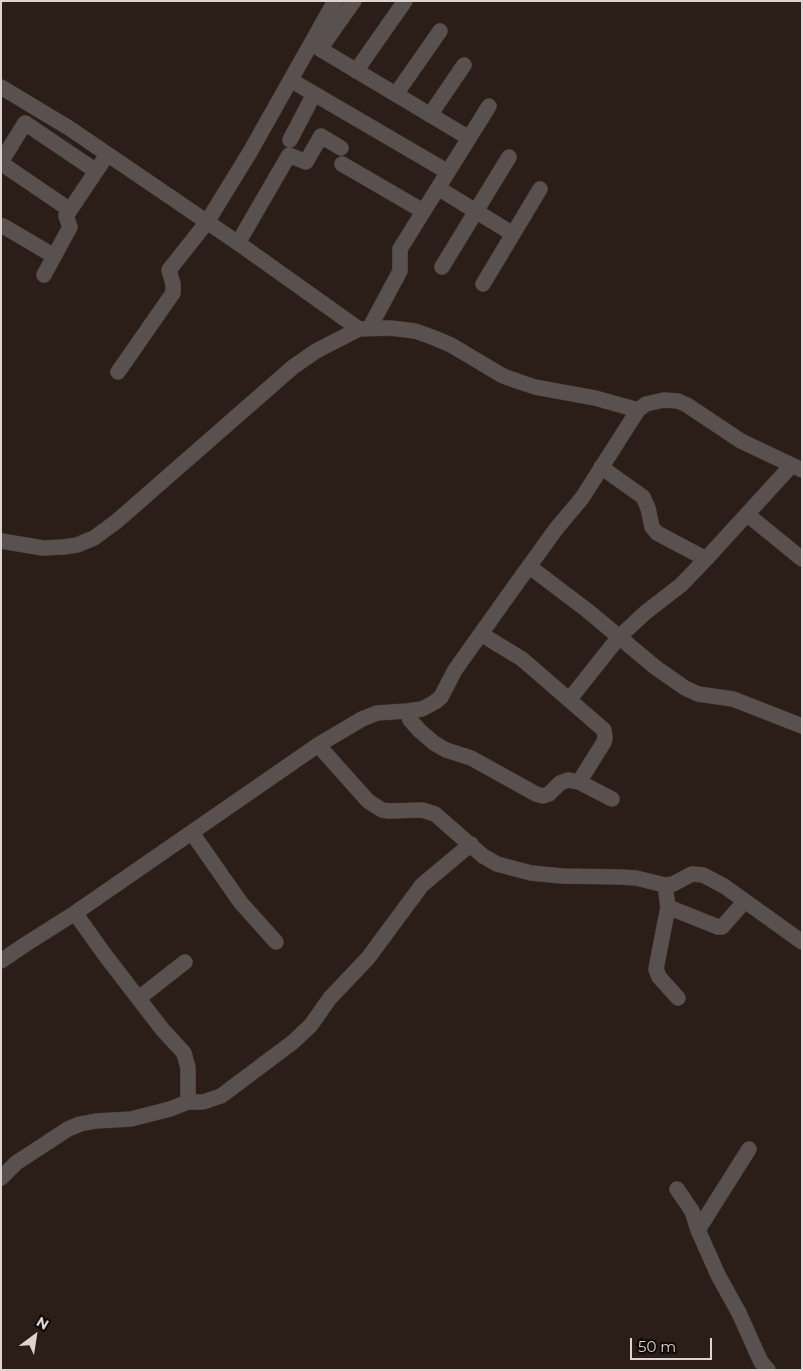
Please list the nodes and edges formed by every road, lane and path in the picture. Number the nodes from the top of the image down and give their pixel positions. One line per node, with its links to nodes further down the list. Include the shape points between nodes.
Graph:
1 (335, 1): 27 (street)
2 (354, 1): 6 (street, via 320,49)
3 (405, 1): 6 (street)
4 (440, 31): 10 (street)
5 (464, 65): 12 (street)
6 (356, 71): 10 (street)
7 (299, 85): 9 (street)
8 (1, 87): 16 (street)
9 (314, 94): 14 (street); 21 (street)
10 (396, 94): 12 (street)
11 (489, 106): 13 (street)
12 (430, 116): 13 (street)
13 (469, 138): 21 (street)
14 (290, 140)
15 (341, 148): 30 (street, via 321,136 306,162 289,155)
16 (107, 155): 20 (street); 27 (street)
17 (509, 157): 25 (street)
18 (1, 162): 20 (street, via 25,123); 24 (street)
19 (342, 164): 26 (street)
20 (96, 171): 24 (street)
21 (448, 172): 22 (street)
22 (438, 188): 25 (street); 26 (street)
23 (540, 189): 29 (street)
24 (70, 210): 31 (street, via 66,216 70,227)
25 (476, 211): 29 (street); 32 (street)
26 (423, 212): 35 (street, via 400,249 400,271)
27 (207, 222): 30 (street); 36 (street, via 169,270 173,293)
28 (3, 226): 31 (street)
29 (513, 234): 34 (street)
30 (238, 242): 35 (street)
31 (54, 256): 33 (street)
32 (442, 267)
33 (44, 275)
34 (483, 284)
35 (364, 328): 37 (street, via 415,331 432,336 517,382); 41 (street, via 316,351 293,367 94,538 77,545 43,548)
36 (118, 372)
37 (638, 410): 38 (street); 39 (street, via 655,401 678,401 741,441)
38 (601, 468): 42 (street, via 643,497 657,533); 44 (street)
39 (796, 468): 40 (street)
40 (748, 514): 42 (street); 43 (street)
41 (1, 541)
42 (706, 559): 46 (street)
43 (802, 559)
44 (530, 566): 45 (street); 46 (street)
45 (481, 634): 47 (street, via 522,659); 48 (street, via 441,696 428,706)
46 (620, 637): 47 (street); 49 (street, via 685,688 698,694 733,699)
47 (569, 700): 51 (street, via 605,734 604,742)
48 (408, 711): 50 (street, via 369,715); 51 (street, via 410,720 434,743 471,758 536,794 549,794 568,780)
49 (802, 726)
50 (318, 745): 53 (street); 54 (street, via 372,804 389,811 422,810 435,814)
51 (579, 782): 52 (street)
52 (612, 799)
53 (192, 833): 58 (street); 59 (street, via 241,903)
54 (471, 844): 55 (street, via 497,864 532,873 620,876); 65 (street, via 422,885 368,958 293,1042 221,1096 203,1102)
55 (665, 885): 56 (street, via 692,874 703,875); 57 (street)
56 (745, 901): 57 (street, via 722,927); 60 (street)
57 (668, 907): 64 (street, via 656,969)
58 (75, 913): 61 (street); 63 (street)
59 (276, 942)
60 (802, 942)
61 (1, 961)
62 (185, 962): 63 (street)
63 (139, 998): 65 (street, via 184,1053 188,1068)
64 (678, 998)
65 (188, 1102): 67 (street, via 131,1119 80,1124 16,1163)
66 (749, 1149): 69 (street)
67 (1, 1178)
68 (677, 1189): 69 (street, via 692,1211)
69 (698, 1230): 70 (street, via 761,1362)
70 (768, 1370)

